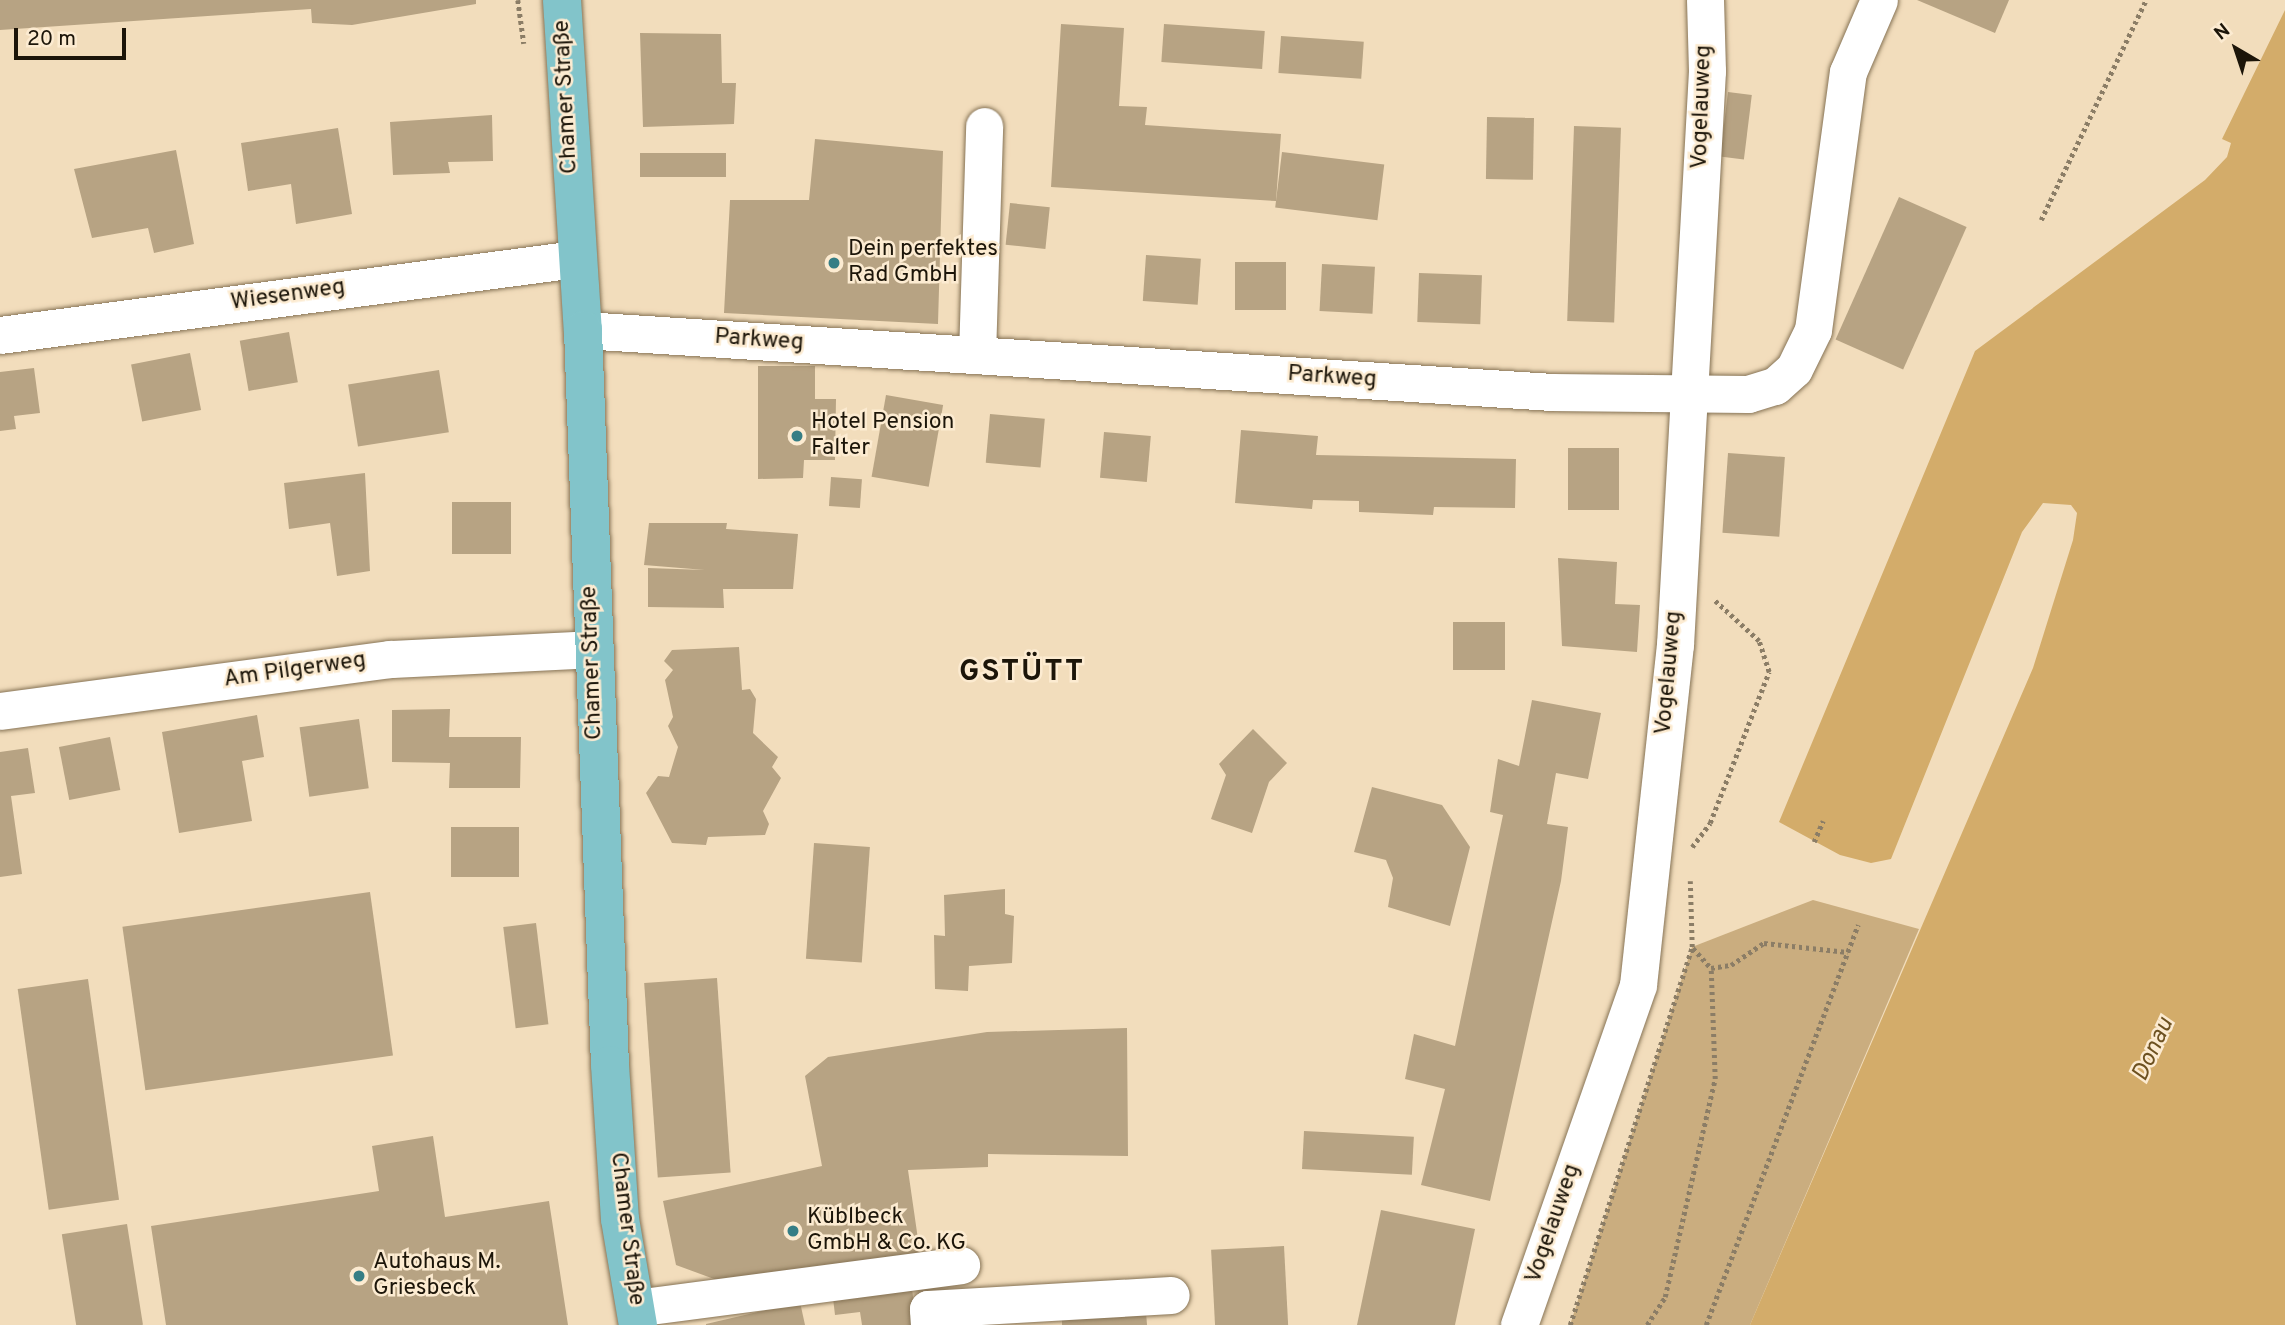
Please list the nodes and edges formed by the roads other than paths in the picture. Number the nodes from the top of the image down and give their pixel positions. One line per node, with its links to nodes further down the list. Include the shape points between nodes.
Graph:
1 (562, 0): 5 (main road, Chamer Straße)
2 (1705, 0): 9 (street, Vogelauweg)
3 (1879, 0): 9 (street, Parkweg, via 1848,72 1813,330 1794,369 1774,386 1748,394)
4 (984, 126): 8 (street)
5 (576, 259): 6 (main road, Chamer Straße); 7 (street, Wiesenweg)
6 (583, 330): 8 (street, Parkweg); 10 (main road, Chamer Straße)
7 (0, 335)
8 (977, 355): 9 (street, Parkweg, via 1551,392)
9 (1688, 393): 16 (street, Vogelauweg, via 1678,578 1638,985)
10 (592, 649): 11 (street, Am Pilgerweg, via 390,659); 14 (main road, Chamer Straße, via 620,1219)
11 (0, 711)
12 (961, 1265): 14 (street)
13 (1171, 1295): 15 (street, via 928,1309)
14 (637, 1316)
15 (929, 1325)
16 (1518, 1325)

